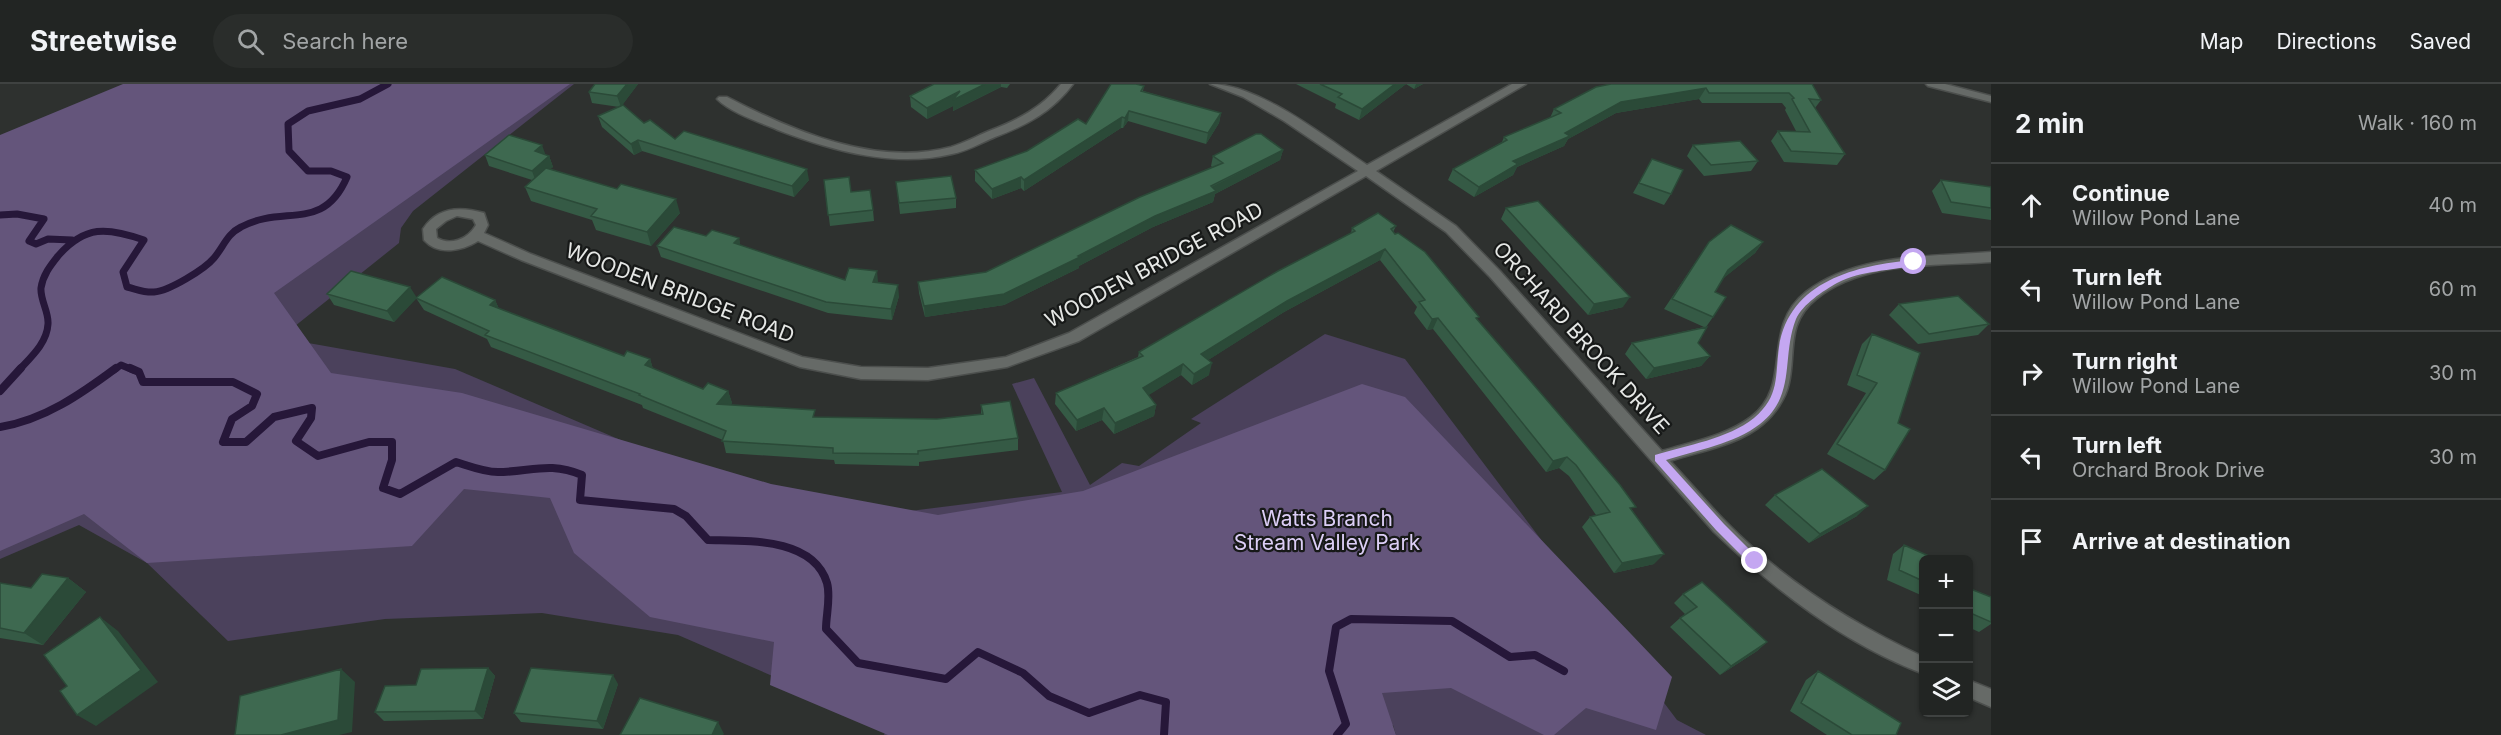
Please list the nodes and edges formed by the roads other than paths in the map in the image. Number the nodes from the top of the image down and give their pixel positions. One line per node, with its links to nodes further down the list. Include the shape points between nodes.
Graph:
1 (1066, 84): 5 (street, via 1049,105 1012,126 951,151 893,157 859,151 762,120)
2 (1216, 84): 7 (street, ORCHARD BROOK DRIVE, via 1278,112)
3 (1520, 84): 7 (street, WOODEN BRIDGE ROAD)
4 (1932, 84): 6 (street)
5 (723, 99)
6 (1991, 99)
7 (1369, 171): 8 (street, WOODEN BRIDGE ROAD, via 1074,337 1007,362 928,374 861,373 800,362); 10 (street, ORCHARD BROOK DRIVE, via 1428,212 1473,251)
8 (477, 235)
9 (1991, 257): 10 (street, via 1882,266 1835,281 1810,297 1793,316 1784,346 1782,383 1758,420 1738,433)
10 (1659, 458): 11 (street, ORCHARD BROOK DRIVE, via 1720,527 1802,599 1872,642)
11 (1919, 664)
12 (1973, 690): 13 (street)
13 (1991, 698)

